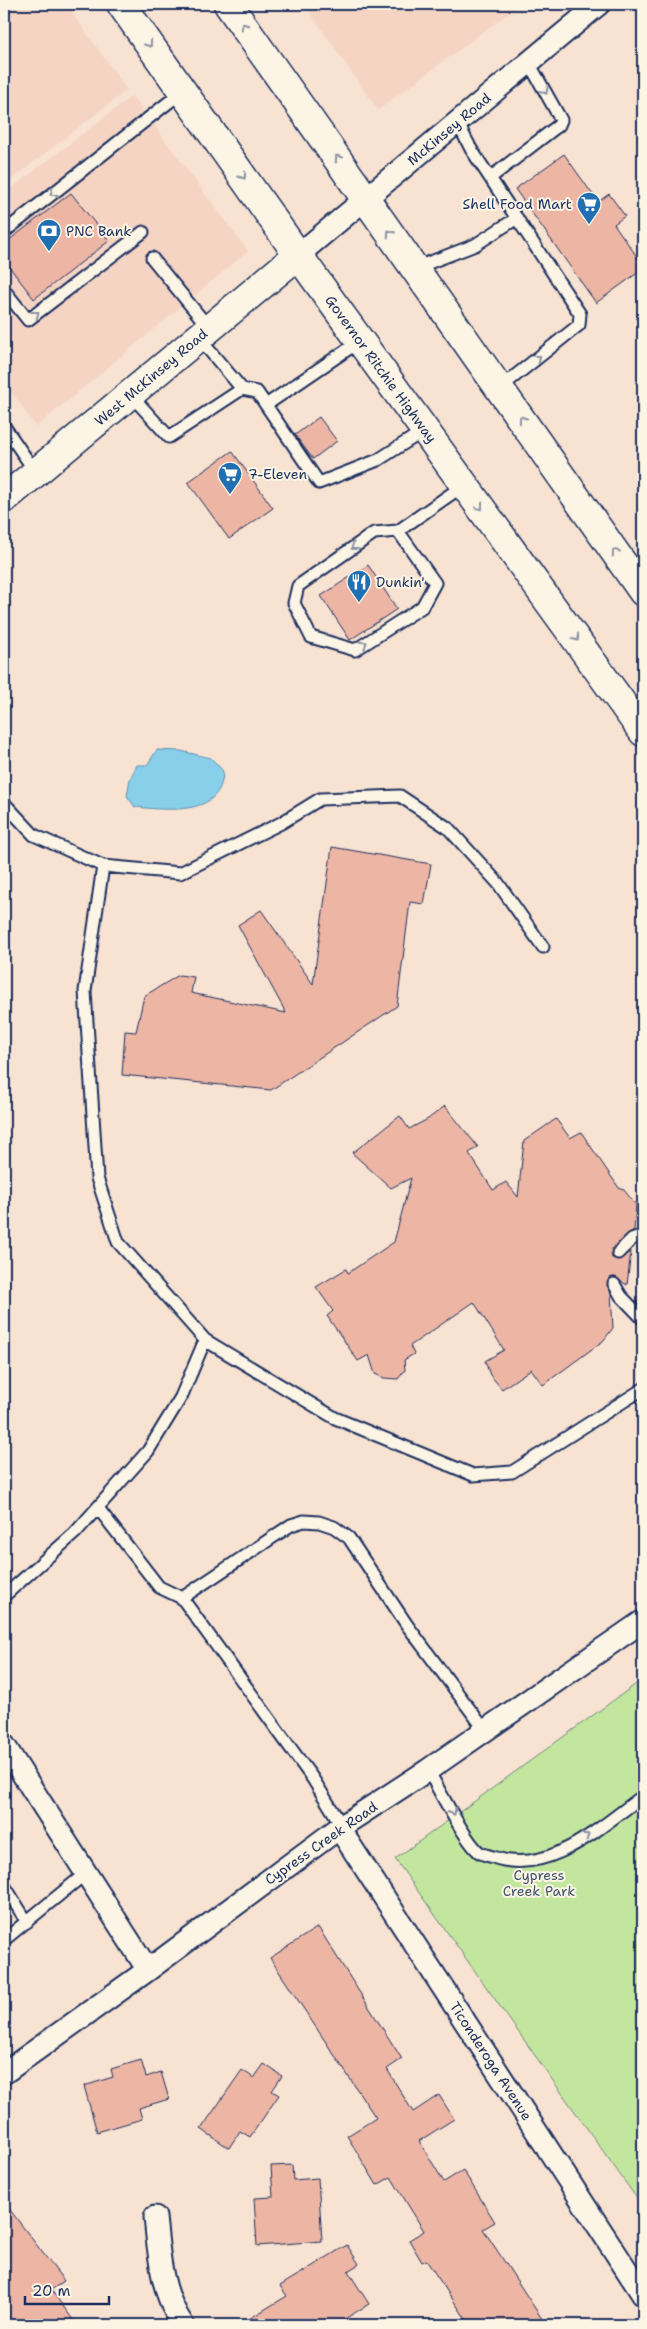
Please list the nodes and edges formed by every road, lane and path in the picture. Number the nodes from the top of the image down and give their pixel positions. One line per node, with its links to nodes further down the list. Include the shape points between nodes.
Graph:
1 (121, 4): 5 (main road, Governor Ritchie Highway, one-way to 5)
2 (228, 4): 8 (main road, one-way to 2)
3 (599, 4): 4 (street, McKinsey Road)
4 (529, 63): 6 (street, McKinsey Road); 7 (lane, one-way to 7, via 561,120 560,125)
5 (183, 91): 10 (lane, one-way to 10); 12 (main road, Governor Ritchie Highway, one-way to 12)
6 (458, 122): 7 (lane); 8 (street, McKinsey Road)
7 (490, 178): 9 (lane)
8 (366, 198): 12 (street, McKinsey Road); 14 (main road, one-way to 8)
9 (517, 218): 14 (lane, via 475,245); 18 (lane, one-way to 9, via 579,325 580,314)
10 (4, 232)
11 (143, 232): 15 (lane, one-way to 11, via 28,320)
12 (298, 255): 16 (main road, West McKinsey Road); 17 (main road, Governor Ritchie Highway)
13 (152, 258): 16 (lane)
14 (415, 268): 18 (main road)
15 (4, 290)
16 (204, 333): 19 (lane); 20 (main road, West McKinsey Road)
17 (360, 341): 21 (lane); 23 (main road, Governor Ritchie Highway)
18 (500, 388): 28 (main road, one-way to 18)
19 (242, 389): 20 (lane, via 168,437); 21 (lane, via 257,392)
20 (130, 394): 24 (main road, West McKinsey Road)
21 (266, 405): 23 (lane, via 319,483 378,460)
22 (4, 426): 24 (lane)
23 (425, 430): 25 (main road, Governor Ritchie Highway)
24 (36, 473): 26 (main road, West McKinsey Road)
25 (464, 485): 27 (lane); 29 (main road, Governor Ritchie Highway, one-way to 29)
26 (4, 500)
27 (398, 531): 27 (lane, one-way to 27, via 374,533 298,586 294,603 311,637 355,650 422,607 435,583)
28 (643, 592)
29 (643, 732)
30 (4, 803): 31 (lane, via 34,835)
31 (103, 866): 32 (lane, via 180,873 281,823 320,799 400,796 448,828 498,883); 37 (lane, via 86,991 97,1178 118,1242)
32 (543, 946)
33 (643, 1235): 34 (lane, via 632,1239)
34 (618, 1253)
35 (614, 1284): 36 (lane)
36 (643, 1319)
37 (205, 1340): 38 (lane, via 335,1418 473,1475 512,1472); 39 (lane, via 180,1397 148,1451)
38 (643, 1389)
39 (98, 1508): 40 (lane); 41 (lane, via 159,1587)
40 (4, 1596)
41 (182, 1598): 43 (lane, via 291,1525 304,1521 319,1522 334,1528 349,1538 407,1625); 47 (lane, via 313,1779)
42 (643, 1621): 43 (street, Cypress Creek Road)
43 (485, 1730): 45 (street, Cypress Creek Road)
44 (4, 1745): 48 (street)
45 (428, 1770): 46 (lane, one-way to 46, via 479,1852 506,1862 533,1861 571,1847); 47 (street, Cypress Creek Road)
46 (643, 1796)
47 (341, 1827): 52 (street, Cypress Creek Road); 55 (street, Ticonderoga Avenue)
48 (86, 1873): 50 (lane); 52 (street)
49 (4, 1885): 50 (lane)
50 (27, 1922): 51 (lane)
51 (4, 1940)
52 (148, 1970): 53 (street, Cypress Creek Road)
53 (4, 2073)
54 (155, 2217): 56 (street, via 160,2270 174,2312)
55 (643, 2295)
56 (183, 2325)

